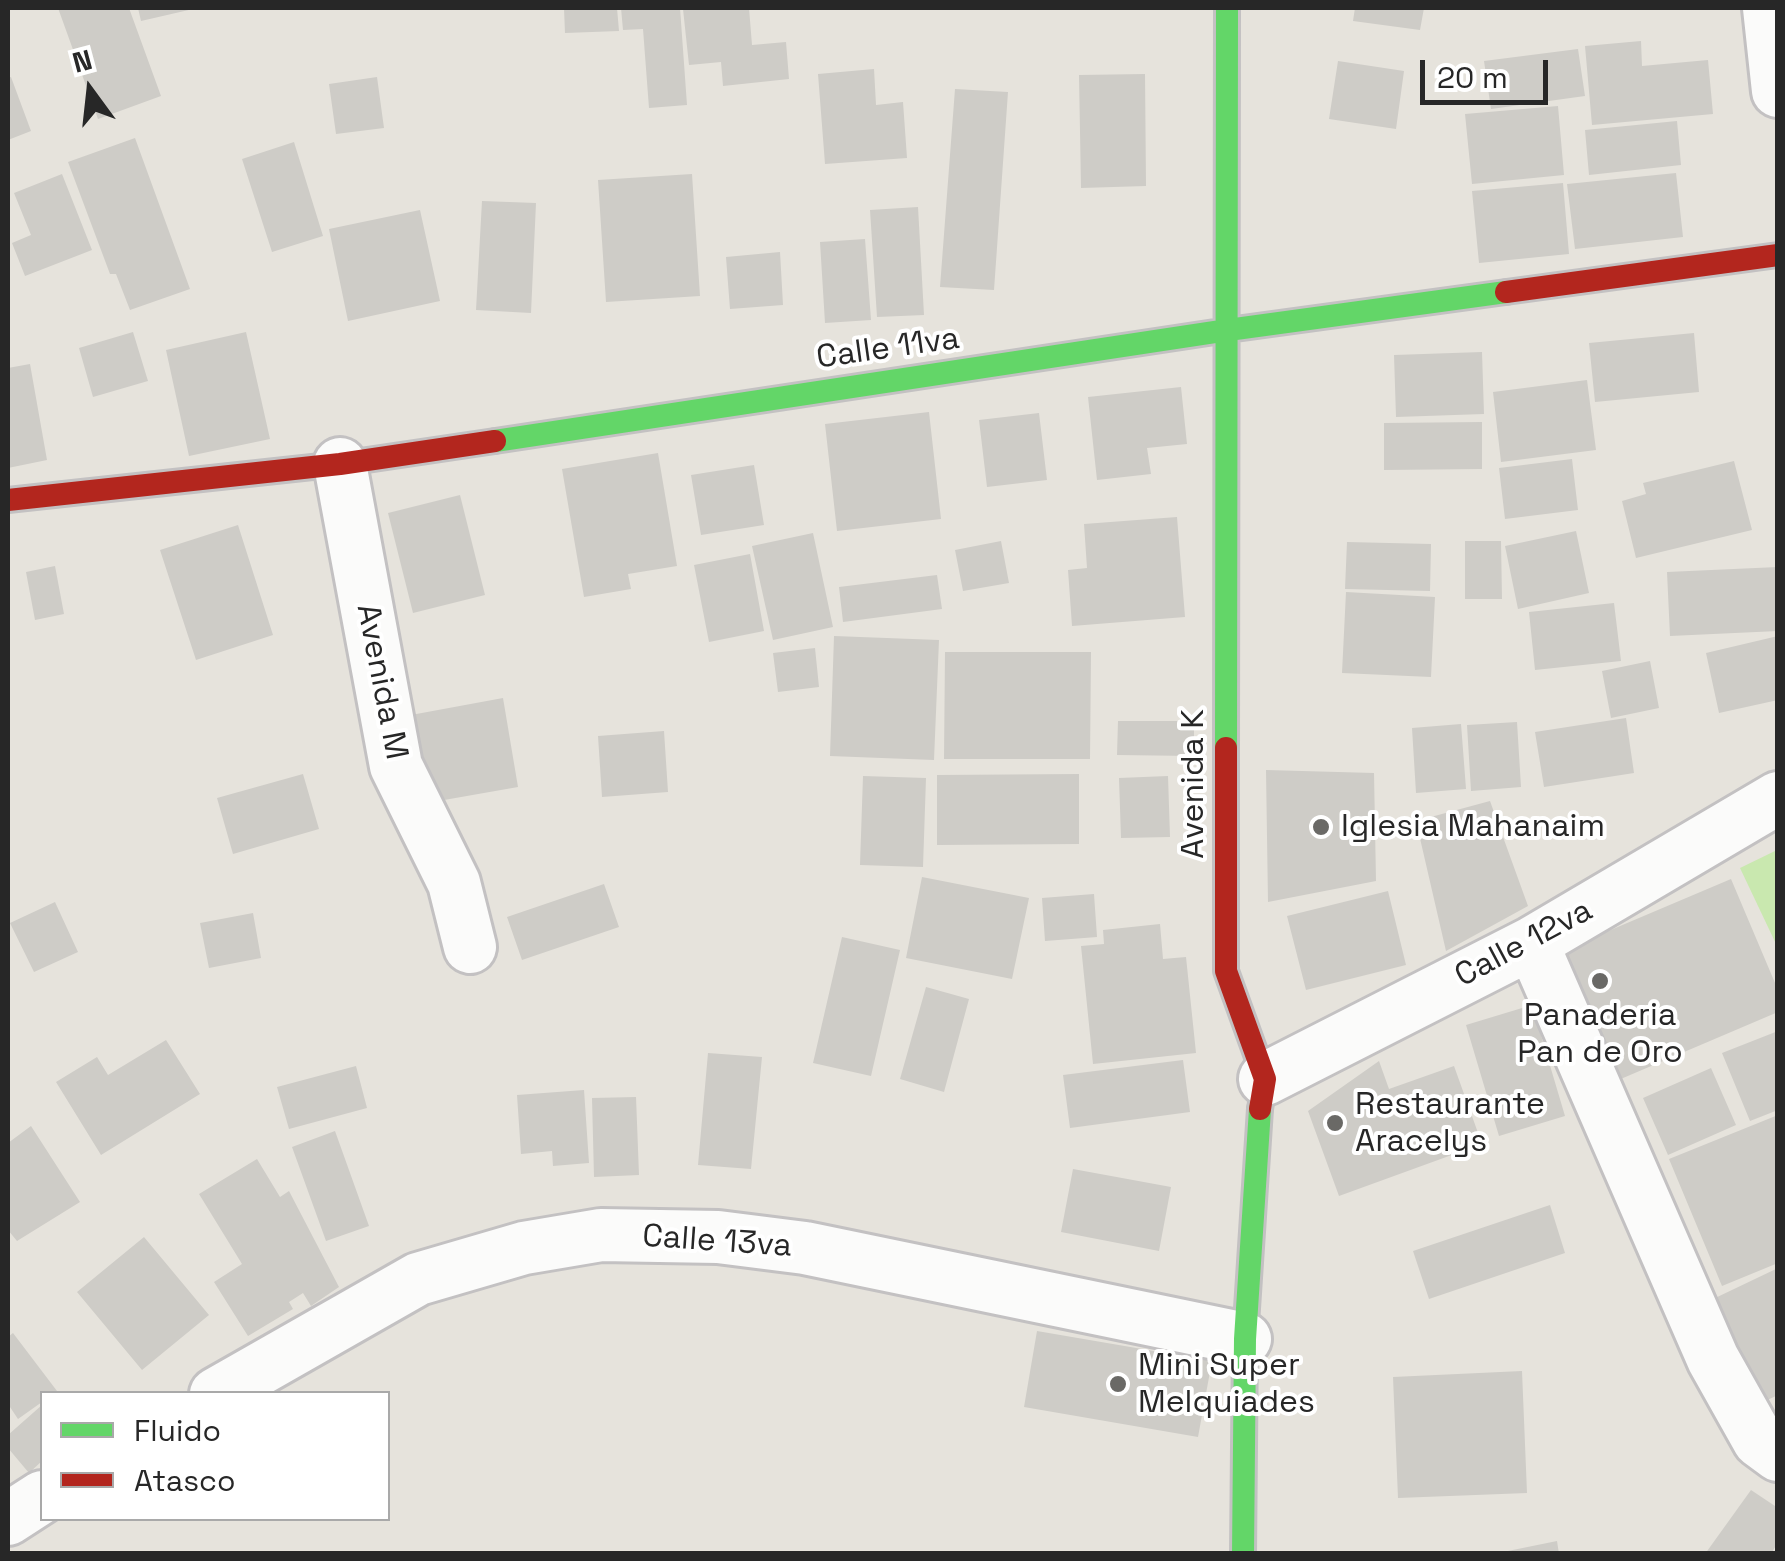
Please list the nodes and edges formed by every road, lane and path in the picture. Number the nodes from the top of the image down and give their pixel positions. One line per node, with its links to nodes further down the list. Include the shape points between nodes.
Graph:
1 (1227, 8): 5 (street, Avenida K)
2 (1768, 8): 3 (street)
3 (1778, 92)
4 (1778, 255): 5 (street, Calle 11va)
5 (1228, 330): 6 (street, Calle 11va); 11 (street, Avenida K, via 1226,972)
6 (340, 464): 7 (street, Calle 11va); 10 (street, Avenida M, via 396,766 454,883)
7 (8, 500)
8 (1778, 798): 9 (street, Calle 12va)
9 (1532, 943): 11 (street, Calle 12va); 14 (street, via 1713,1359 1759,1441)
10 (470, 947)
11 (1265, 1078): 12 (street)
12 (1244, 1338): 13 (street, Calle 13va, via 805,1248 718,1236 600,1235 524,1248 418,1279); 17 (street)
13 (221, 1391)
14 (1778, 1455)
15 (40, 1498): 16 (street)
16 (8, 1519)
17 (1243, 1554)

